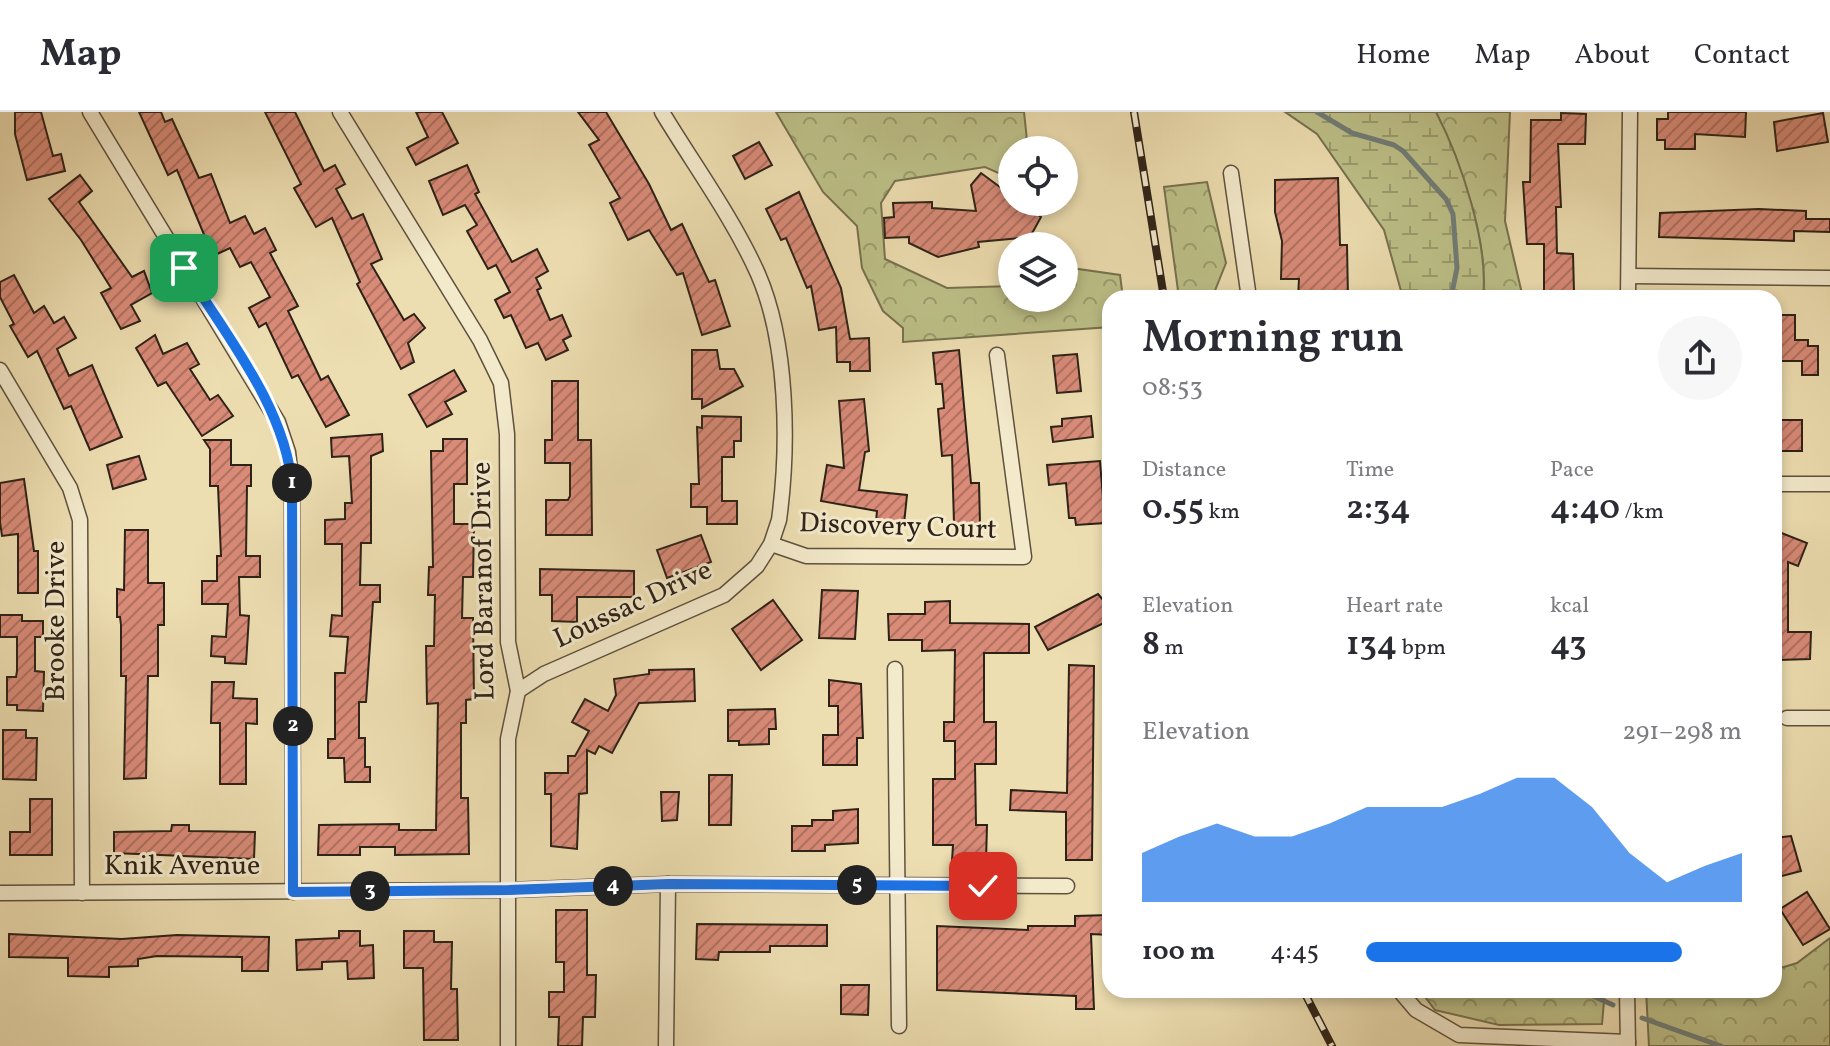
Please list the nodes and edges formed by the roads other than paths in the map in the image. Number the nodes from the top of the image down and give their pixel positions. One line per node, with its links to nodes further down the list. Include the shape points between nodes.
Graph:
1 (90, 112): 23 (street, via 278,422 288,452)
2 (340, 112): 16 (street, Lord Baranof Drive, via 501,383 507,434 508,642)
3 (662, 112): 14 (street, Loussac Drive, via 745,248 777,331 782,367 781,501)
4 (1630, 112): 6 (street)
5 (1231, 173): 8 (street)
6 (1629, 276): 7 (street); 9 (street)
7 (1830, 278)
8 (1248, 290)
9 (1628, 290)
10 (997, 355): 14 (street, Discovery Court, via 1024,557 806,556)
11 (0, 370): 25 (street, Brooke Drive, via 70,488 80,520)
12 (1782, 484): 13 (street)
13 (1830, 484)
14 (771, 544): 16 (street, Loussac Drive, via 757,566 724,595 544,674)
15 (895, 669): 20 (street)
16 (518, 691): 22 (street, Lord Baranof Drive, via 508,739)
17 (1787, 718): 18 (street)
18 (1830, 718)
19 (668, 884): 20 (street, Knik Avenue); 22 (street, Knik Avenue); 31 (street)
20 (900, 885): 21 (street, Knik Avenue); 28 (street)
21 (1067, 886)
22 (509, 890): 23 (street, Knik Avenue); 30 (street, Lord Baranof Drive)
23 (293, 892): 25 (street, Knik Avenue)
24 (0, 893): 25 (street, Knik Avenue)
25 (82, 893)
26 (1406, 998): 29 (street, via 1416,1010 1459,1035)
27 (1627, 998): 29 (street)
28 (899, 1026)
29 (1628, 1044)
30 (508, 1046)
31 (666, 1046)

